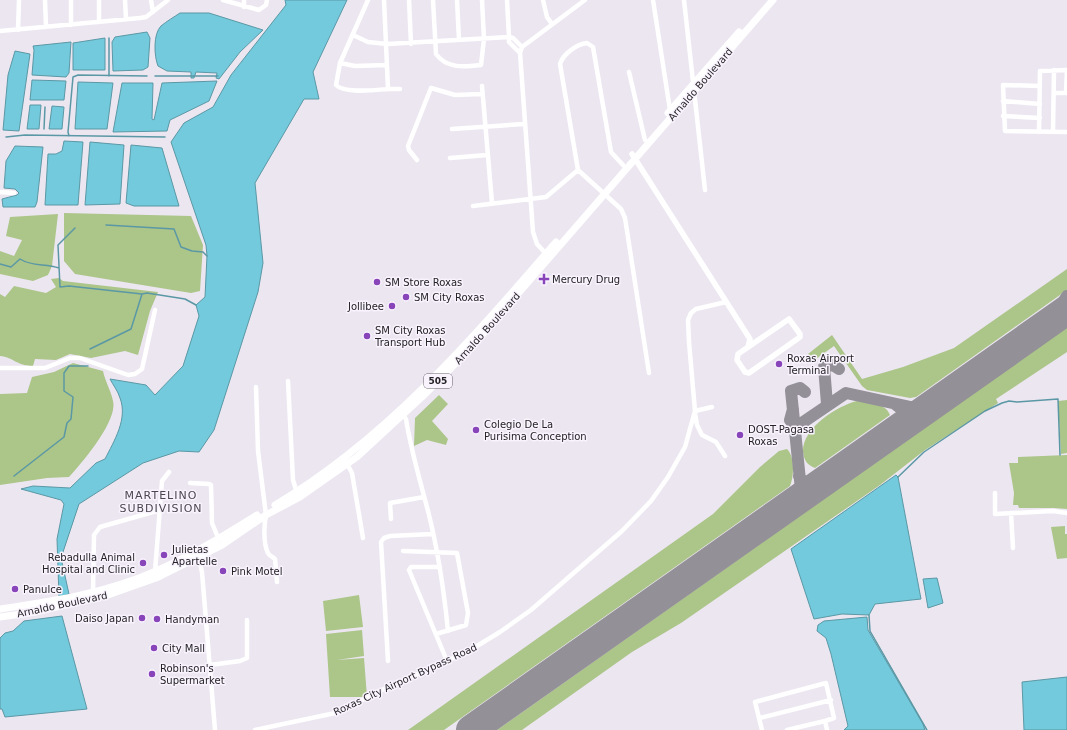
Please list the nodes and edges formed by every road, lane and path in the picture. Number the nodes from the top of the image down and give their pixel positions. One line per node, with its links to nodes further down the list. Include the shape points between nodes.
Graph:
1 (19, 0): 32 (street)
2 (46, 0): 31 (street)
3 (71, 0): 30 (street)
4 (99, 0): 28 (street)
5 (125, 0): 26 (street)
6 (151, 0): 25 (street)
7 (168, 0): 25 (street)
8 (223, 0): 24 (street)
9 (244, 0): 24 (street)
10 (267, 0): 24 (street, via 266,5 260,10)
11 (368, 0): 34 (street)
12 (384, 0): 39 (street)
13 (409, 0): 40 (street)
14 (433, 0): 38 (street)
15 (457, 0): 37 (street)
16 (482, 0): 36 (street)
17 (507, 0): 35 (street)
18 (543, 0): 29 (street, via 547,17)
19 (585, 0): 29 (street)
20 (653, 0): 58 (street)
21 (684, 0): 49 (street)
22 (767, 0): 27 (highway, Arnaldo Boulevard / 505)
23 (773, 0): 27 (highway, Arnaldo Boulevard / 505)
24 (244, 7)
25 (152, 12): 26 (street, via 140,18)
26 (126, 19): 28 (street)
27 (751, 21): 49 (highway, Arnaldo Boulevard / 505)
28 (99, 22): 30 (street)
29 (552, 24): 41 (street)
30 (72, 25): 31 (street)
31 (46, 27): 32 (street)
32 (18, 30): 33 (street)
33 (0, 31)
34 (353, 35): 39 (street, via 368,42); 43 (street)
35 (510, 37): 36 (street); 41 (street); 42 (street, via 509,42)
36 (484, 39): 37 (street); 38 (street, via 481,65 463,67 441,61 436,54)
37 (459, 40): 38 (street)
38 (435, 42): 40 (street)
39 (386, 44): 40 (street); 44 (street)
40 (410, 44)
41 (522, 48): 42 (street)
42 (520, 53): 62 (street)
43 (340, 63): 44 (street, via 355,66); 51 (street, via 336,85 339,88)
44 (387, 65): 51 (street)
45 (1054, 70): 46 (street); 50 (street, via 1040,71); 53 (street)
46 (1067, 70): 54 (street)
47 (628, 72): 68 (street)
48 (482, 86): 55 (street)
49 (694, 86): 58 (highway, Arnaldo Boulevard / 505); 61 (highway, Arnaldo Boulevard / 505); 75 (street)
50 (1040, 86): 56 (street, via 1003,85); 57 (street)
51 (388, 89): 52 (street)
52 (400, 89)
53 (1054, 93): 54 (street); 66 (street)
54 (1067, 93)
55 (482, 94): 63 (street); 72 (street, via 455,96 430,88 408,146)
56 (1004, 101): 57 (street); 59 (street)
57 (1040, 104): 60 (street)
58 (670, 110): 61 (highway, Arnaldo Boulevard / 505)
59 (1003, 116): 60 (street); 65 (street, via 1005,131)
60 (1040, 118): 65 (street)
61 (663, 122): 68 (highway, Arnaldo Boulevard / 505); 70 (highway, Arnaldo Boulevard / 505)
62 (524, 124): 63 (street); 79 (street)
63 (485, 127): 64 (street); 69 (street)
64 (452, 129)
65 (1039, 132): 66 (street)
66 (1053, 132): 67 (street)
67 (1067, 132)
68 (645, 140): 70 (highway, Arnaldo Boulevard / 505)
69 (487, 155): 71 (street); 80 (street)
70 (633, 156): 73 (highway, Arnaldo Boulevard / 505); 77 (highway, Arnaldo Boulevard / 505); 83 (street)
71 (450, 158)
72 (417, 160)
73 (623, 164): 74 (street, via 611,152 593,47 583,43 562,57 560,64); 77 (highway, Arnaldo Boulevard / 505)
74 (578, 170): 77 (street); 79 (street, via 546,197)
75 (705, 190)
76 (0, 192): 78 (street)
77 (602, 192): 82 (highway, Arnaldo Boulevard / 505); 89 (street, via 621,209 625,218)
78 (14, 193)
79 (530, 200): 80 (street); 82 (street, via 533,232 537,244)
80 (492, 203): 81 (street)
81 (473, 206)
82 (548, 256): 92 (highway, Arnaldo Boulevard / 505, via 468,347)
83 (726, 302): 85 (street); 94 (street, Roxas City Airport Bypass Road, via 696,309 688,320)
84 (155, 310): 88 (street, via 142,369 135,374 128,375 80,358 70,358 46,368)
85 (750, 339): 86 (street); 87 (street)
86 (757, 341): 87 (street); 87 (street, via 789,319 801,336 747,373 737,357)
87 (748, 347)
88 (0, 368)
89 (649, 373)
90 (288, 381): 101 (street, via 293,480)
91 (256, 387): 104 (street, via 258,451)
92 (408, 407): 95 (highway, Arnaldo Boulevard / 505); 97 (highway, Arnaldo Boulevard / 505)
93 (712, 407): 94 (street)
94 (695, 411): 96 (street, via 702,435 716,442); 125 (street, Roxas City Airport Bypass Road, via 685,447 668,477 651,501 622,531 531,610 500,632)
95 (403, 415): 97 (highway, Arnaldo Boulevard / 505); 102 (street)
96 (725, 456)
97 (345, 461): 101 (highway, Arnaldo Boulevard / 505); 109 (street, via 352,473)
98 (169, 472): 103 (street, via 162,481)
99 (190, 483): 110 (street, via 211,485 212,523)
100 (995, 493): 105 (street, via 995,514)
101 (298, 494): 104 (highway, Arnaldo Boulevard / 505)
102 (424, 498): 107 (street, via 390,503); 108 (street)
103 (160, 510): 116 (street); 118 (street, via 100,527 94,535)
104 (266, 513): 110 (highway, Arnaldo Boulevard / 505); 117 (street, via 266,546 268,553 275,559)
105 (1012, 513): 106 (street); 111 (street)
106 (1067, 513)
107 (391, 519)
108 (433, 534): 113 (street); 124 (street, via 390,536 381,542)
109 (363, 538)
110 (220, 542): 114 (highway, Arnaldo Boulevard / 505)
111 (1013, 548)
112 (403, 551): 113 (street)
113 (436, 551): 115 (street); 122 (street, via 458,552 468,613 466,625)
114 (197, 554): 116 (highway, Arnaldo Boulevard / 505); 126 (street, via 202,572)
115 (440, 567): 122 (street); 123 (street, via 411,567 409,570)
116 (155, 575): 118 (highway, Arnaldo Boulevard / 505)
117 (277, 582)
118 (93, 596): 119 (highway, Arnaldo Boulevard / 505); 120 (highway, Arnaldo Boulevard / 505)
119 (0, 609)
120 (0, 617)
121 (247, 620): 126 (street, via 247,658)
122 (448, 631): 123 (street)
123 (436, 634): 125 (street)
124 (388, 661)
125 (447, 661): 131 (street, Roxas City Airport Bypass Road, via 375,693 340,712)
126 (210, 665): 130 (street)
127 (831, 700): 128 (street); 128 (street, via 826,683 755,702); 129 (street, via 834,718)
128 (760, 718): 132 (street)
129 (825, 721): 133 (street); 134 (street)
130 (215, 730)
131 (254, 730)
132 (762, 730)
133 (787, 730)
134 (827, 730)

